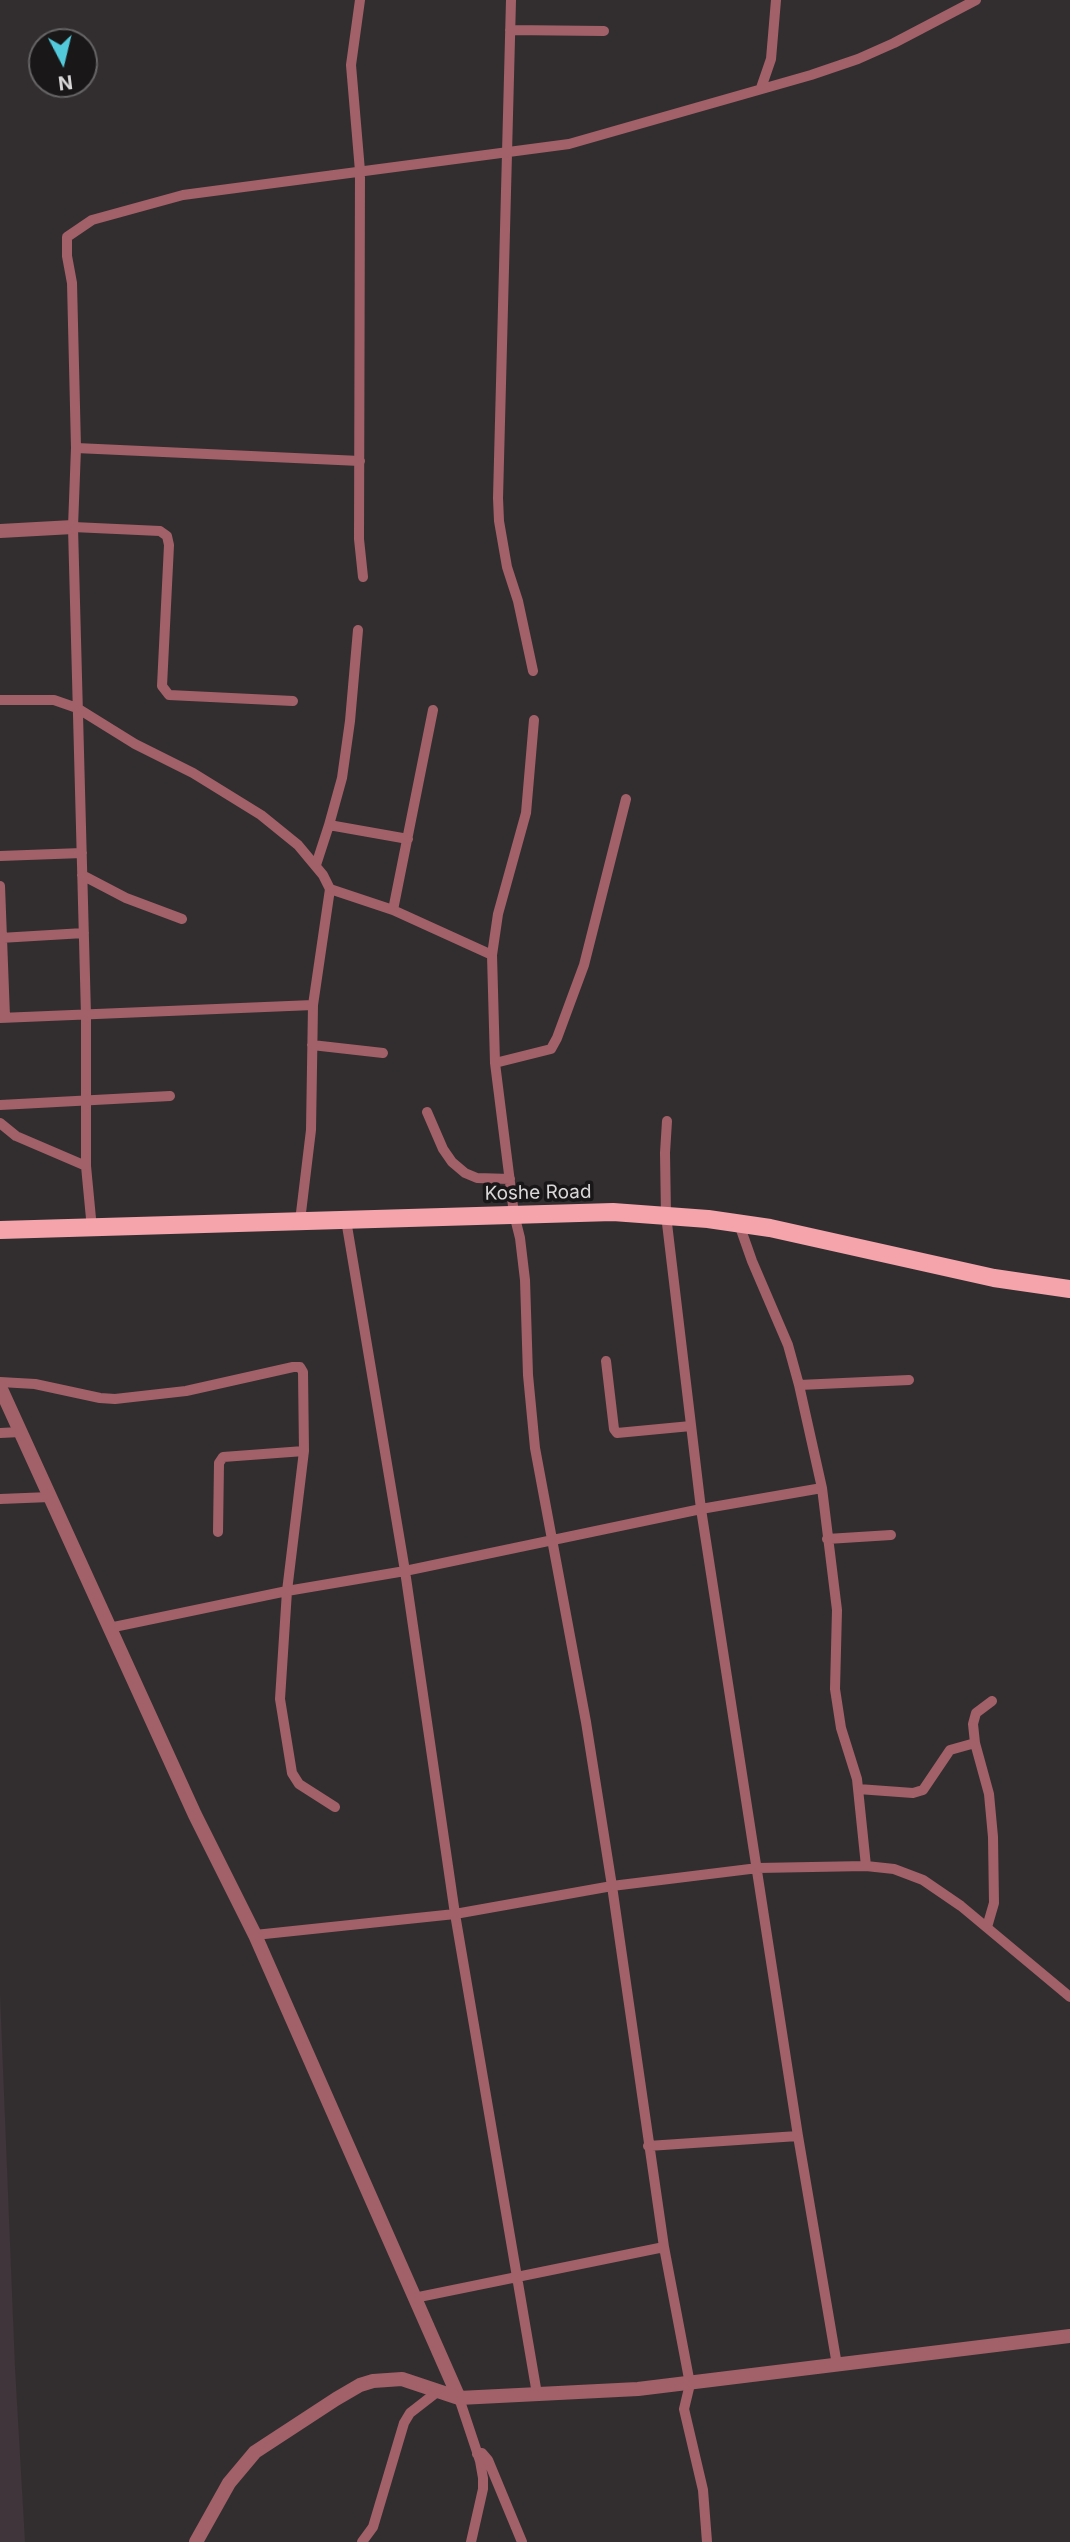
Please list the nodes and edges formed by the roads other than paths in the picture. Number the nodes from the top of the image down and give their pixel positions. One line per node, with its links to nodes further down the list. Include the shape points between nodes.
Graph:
1 (360, 0): 9 (street, via 351,65)
2 (511, 0): 5 (street)
3 (776, 0): 7 (street, via 771,59)
4 (976, 0): 7 (street, via 878,51)
5 (510, 30): 6 (street); 8 (street)
6 (604, 31)
7 (761, 89): 8 (street, via 569,144)
8 (505, 152): 9 (street); 16 (street, via 499,521)
9 (360, 171): 10 (street, via 183,195 92,220 67,237); 11 (street)
10 (76, 448): 11 (street); 12 (street)
11 (360, 461): 14 (street)
12 (73, 527): 13 (street); 18 (street, via 160,531 167,536 162,686 169,695); 19 (street)
13 (0, 531)
14 (363, 576)
15 (358, 630): 23 (street, via 349,733)
16 (533, 671)
17 (0, 701): 19 (street, via 54,700)
18 (293, 701)
19 (77, 708): 25 (street); 27 (street, via 248,806 283,831)
20 (433, 710): 24 (street)
21 (534, 720): 35 (street, via 526,813 498,914)
22 (626, 799): 41 (street, via 584,965 557,1038 551,1049)
23 (329, 825): 24 (street); 27 (street)
24 (408, 839): 31 (street)
25 (82, 853): 26 (street); 28 (street)
26 (0, 856)
27 (316, 865): 30 (street)
28 (82, 875): 32 (street); 33 (street)
29 (0, 886): 34 (street)
30 (330, 889): 31 (street); 36 (street)
31 (393, 910): 35 (street)
32 (182, 919)
33 (84, 933): 34 (street); 37 (street)
34 (0, 938): 38 (street)
35 (492, 955): 41 (street)
36 (313, 1005): 37 (street); 39 (street)
37 (86, 1015): 38 (street); 43 (street)
38 (2, 1017)
39 (312, 1045): 40 (street); 53 (street, via 311,1130)
40 (383, 1053)
41 (495, 1063): 49 (street)
42 (170, 1096): 43 (street)
43 (87, 1101): 44 (street); 48 (street)
44 (0, 1105)
45 (427, 1112): 49 (street, via 443,1149 465,1173)
46 (667, 1121): 51 (street)
47 (0, 1123): 48 (street, via 16,1136)
48 (86, 1166): 55 (street)
49 (510, 1179): 50 (street)
50 (514, 1214): 51 (main road, Koshe Road); 52 (main road, Koshe Road); 73 (street, via 525,1280 535,1448)
51 (666, 1215): 54 (main road, Koshe Road); 62 (street)
52 (346, 1220): 53 (main road, Koshe Road); 74 (street)
53 (300, 1222): 55 (main road, Koshe Road)
54 (739, 1224): 57 (main road, Koshe Road, via 994,1278); 61 (street, via 788,1345)
55 (92, 1229): 56 (main road, Koshe Road)
56 (0, 1230)
57 (1070, 1289)
58 (606, 1361): 62 (street, via 617,1433)
59 (909, 1380): 61 (street)
60 (0, 1385): 63 (street); 65 (street, via 36,1384 115,1399 186,1391 300,1367)
61 (799, 1385): 66 (street)
62 (691, 1426): 69 (street)
63 (20, 1432): 64 (street); 67 (street)
64 (0, 1433)
65 (304, 1451): 70 (street, via 223,1457 219,1463); 75 (street)
66 (822, 1488): 69 (street); 72 (street)
67 (50, 1497): 68 (street); 76 (street)
68 (0, 1499)
69 (701, 1509): 73 (street); 82 (street)
70 (218, 1532)
71 (891, 1535): 72 (street)
72 (827, 1539): 79 (street, via 837,1610 835,1689)
73 (552, 1540): 74 (street); 83 (street)
74 (405, 1571): 75 (street); 84 (street)
75 (287, 1591): 76 (street); 80 (street, via 280,1699 292,1773 299,1784)
76 (109, 1628): 86 (street)
77 (992, 1701): 78 (street, via 976,1713)
78 (975, 1743): 79 (street, via 950,1750 923,1790); 85 (street, via 989,1794 993,1837 994,1903)
79 (858, 1789): 81 (street)
80 (335, 1807)
81 (866, 1866): 82 (street); 85 (street, via 894,1869 923,1880)
82 (758, 1868): 83 (street); 88 (street)
83 (612, 1886): 84 (street); 89 (street)
84 (455, 1914): 86 (street); 91 (street)
85 (986, 1927): 87 (street)
86 (256, 1935): 92 (street)
87 (1070, 1997)
88 (798, 2136): 89 (street); 94 (street)
89 (648, 2146): 90 (street)
90 (664, 2247): 91 (street); 95 (street)
91 (516, 2278): 92 (street); 97 (street)
92 (414, 2298): 98 (street)
93 (1070, 2336): 94 (street)
94 (837, 2365): 95 (street)
95 (690, 2384): 97 (street); 104 (street, via 684,2409 703,2490)
96 (438, 2392): 98 (street); 100 (street, via 402,2379 373,2381 294,2425 243,2465); 101 (street, via 404,2423 373,2527)
97 (537, 2394): 98 (street)
98 (459, 2398): 99 (street)
99 (477, 2454): 102 (street, via 483,2489); 103 (street, via 488,2460)
100 (196, 2542)
101 (362, 2542)
102 (471, 2542)
103 (522, 2542)
104 (707, 2542)

